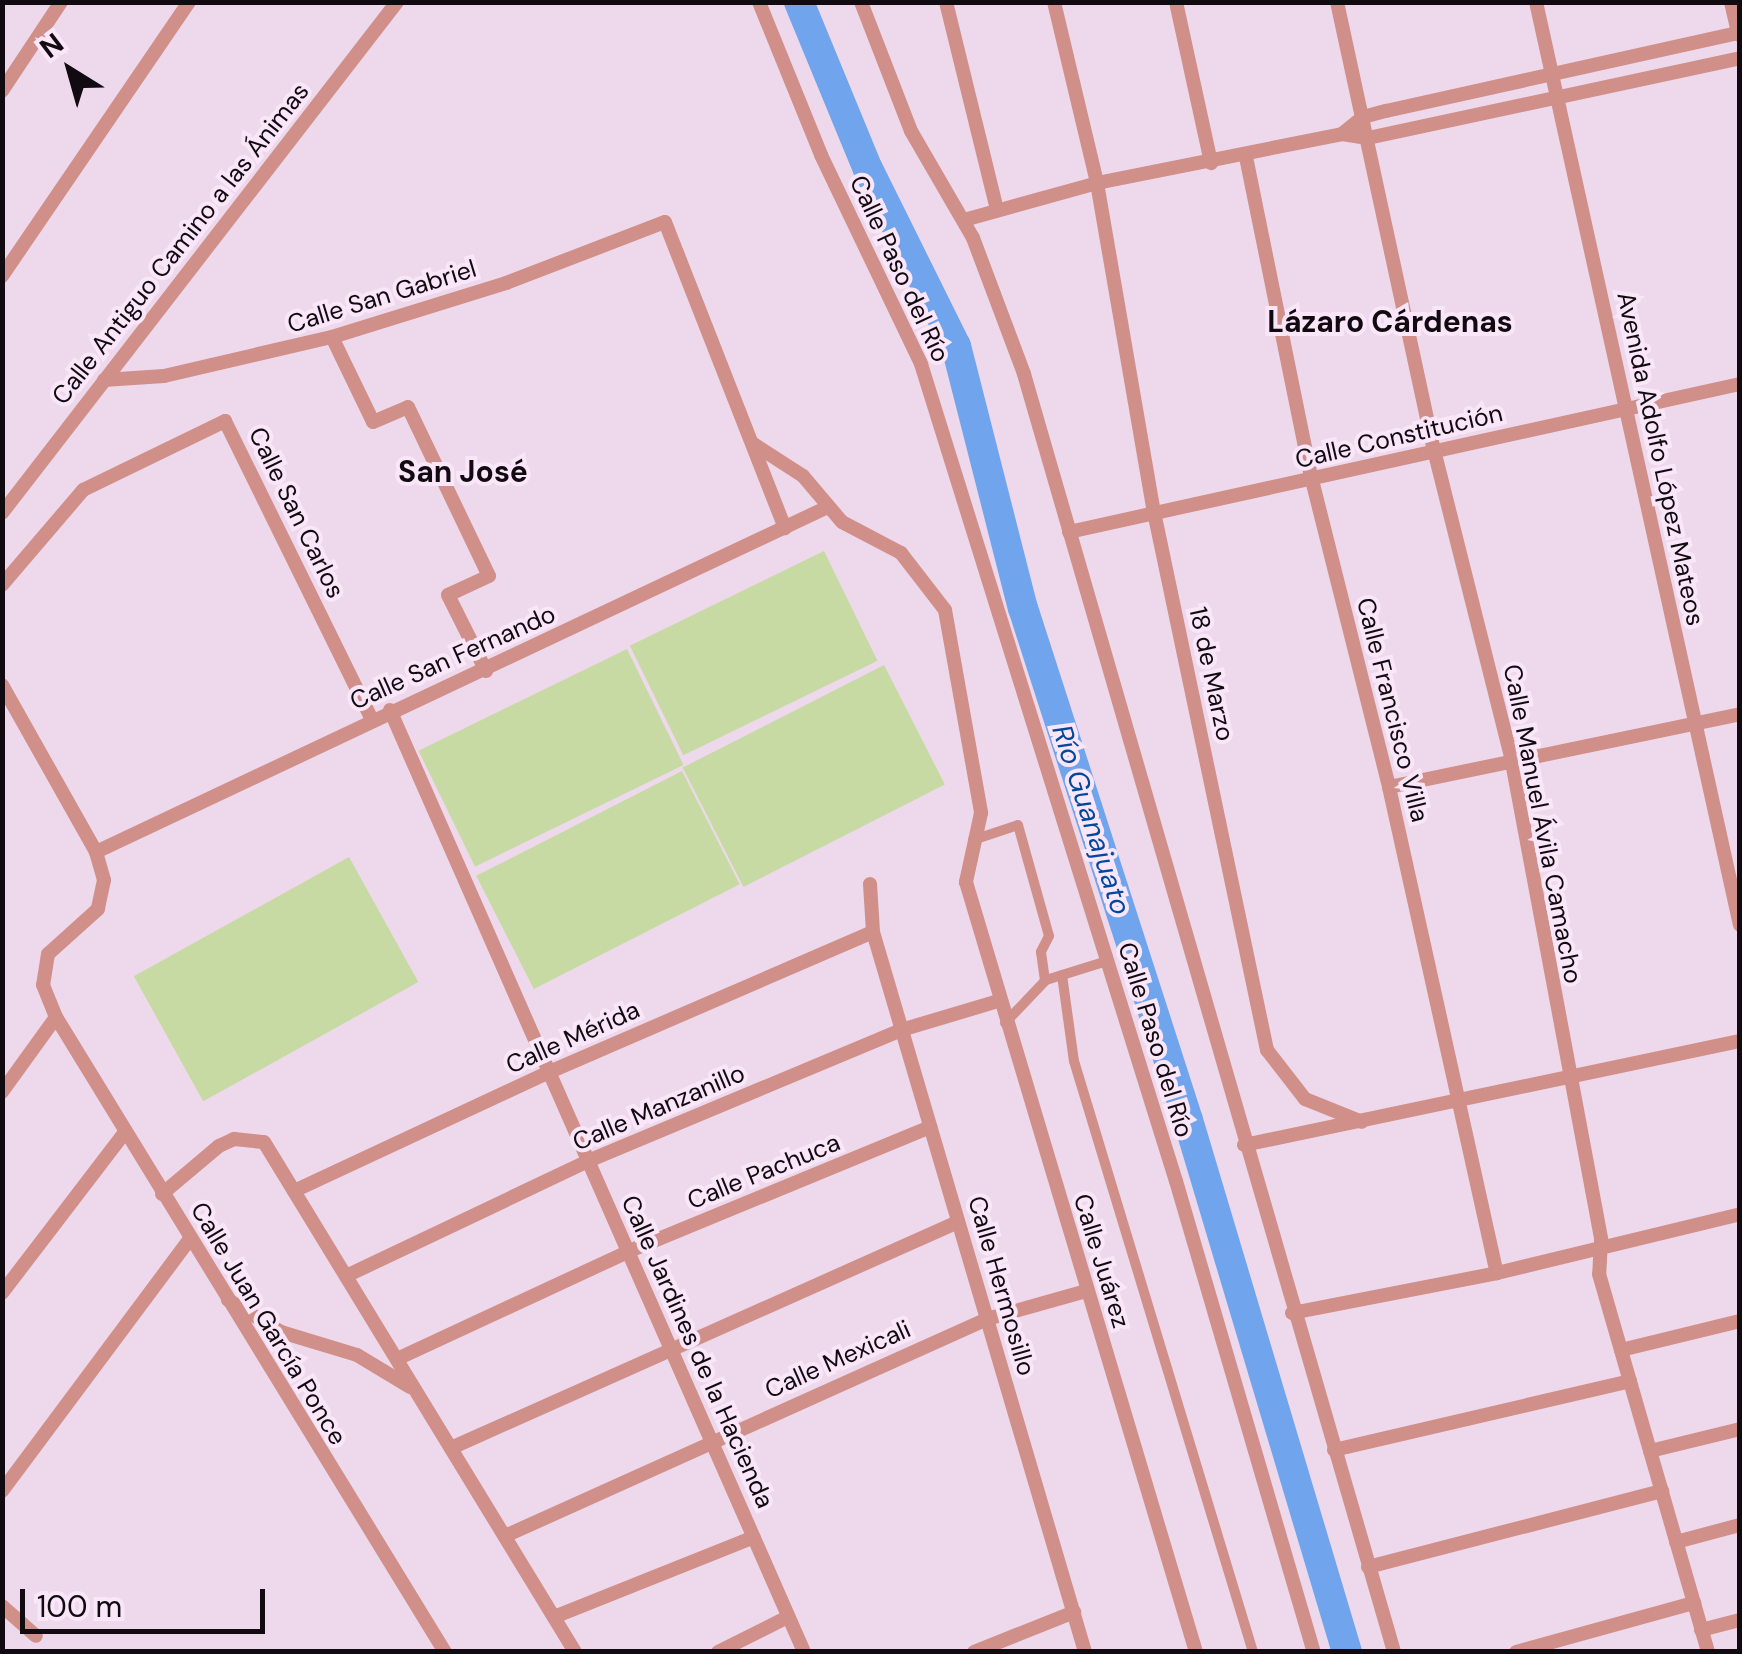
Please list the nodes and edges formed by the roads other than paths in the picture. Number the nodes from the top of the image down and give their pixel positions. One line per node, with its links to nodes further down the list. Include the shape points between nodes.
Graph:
1 (61, 2): 15 (street)
2 (189, 2): 25 (street)
3 (397, 2): 27 (street, Calle Antiguo Camino a las Ánimas)
4 (759, 2): 52 (street, Calle Paso del Río, via 821,155 921,364)
5 (861, 2): 24 (street, via 911,130)
6 (946, 2): 23 (street)
7 (1054, 2): 22 (street, 18 de Marzo)
8 (1176, 2): 21 (street)
9 (1337, 2): 17 (street, Calle Manuel Ávila Camacho)
10 (1536, 2): 14 (street, Avenida Adolfo López Mateos)
11 (1733, 2): 12 (street)
12 (1739, 33): 14 (street)
13 (1740, 58): 16 (street)
14 (1551, 70): 16 (street, Avenida Adolfo López Mateos); 17 (street)
15 (2, 91)
16 (1556, 97): 19 (street); 29 (street, Avenida Adolfo López Mateos)
17 (1363, 116): 18 (street); 19 (street, Calle Manuel Ávila Camacho)
18 (1342, 134): 19 (street); 20 (street)
19 (1368, 138): 31 (street, Calle Manuel Ávila Camacho)
20 (1246, 156): 21 (street); 32 (street, Calle Francisco Villa)
21 (1211, 163): 22 (street)
22 (1096, 183): 23 (street); 34 (street, 18 de Marzo)
23 (996, 209): 24 (street)
24 (964, 220): 37 (street, via 1024,374)
25 (2, 276)
26 (332, 337): 27 (street, Calle San Gabriel, via 164,376); 30 (street, Calle San Gabriel, via 506,283 665,222); 39 (street, via 373,422 408,406 489,576 448,595)
27 (104, 380): 35 (street, Calle Antiguo Camino a las Ánimas)
28 (1740, 384): 29 (street, Calle Constitución)
29 (1626, 412): 31 (street, Calle Constitución); 44 (street, Avenida Adolfo López Mateos)
30 (752, 444): 33 (street, via 803,476); 36 (street)
31 (1434, 450): 32 (street, Calle Constitución); 45 (street, Calle Manuel Ávila Camacho)
32 (1312, 480): 34 (street, Calle Constitución); 46 (street, Calle Francisco Villa)
33 (828, 506): 36 (street, Calle San Fernando); 47 (street, via 842,522 901,553 944,610 981,813)
34 (1154, 512): 37 (street, Calle Constitución); 64 (street, 18 de Marzo, via 1267,1050 1305,1100)
35 (2, 513)
36 (786, 528): 39 (street, Calle San Fernando)
37 (1069, 532): 67 (street)
38 (2, 585): 43 (street, Calle San Carlos, via 83,490 226,420)
39 (486, 671): 41 (street, Calle San Fernando)
40 (2, 685): 48 (street)
41 (390, 710): 43 (street, Calle San Fernando); 60 (street, Calle Jardines de la Hacienda)
42 (1740, 714): 44 (street)
43 (371, 718): 48 (street, Calle San Fernando)
44 (1695, 723): 45 (street); 50 (street, Avenida Adolfo López Mateos)
45 (1511, 757): 46 (street); 61 (street, Calle Manuel Ávila Camacho)
46 (1389, 787): 63 (street, Calle Francisco Villa)
47 (970, 841): 54 (street, via 1018,825 1049,936 1040,952); 55 (street, Calle Juárez, via 966,882)
48 (96, 852): 56 (street, Calle Juan García Ponce, via 104,880 98,909 48,954 43,970)
49 (870, 884): 51 (street, Calle Hermosillo)
50 (1740, 925)
51 (873, 932): 58 (street, Calle Hermosillo); 60 (street, Calle Mérida)
52 (1108, 961): 53 (street); 117 (street, Calle Paso del Río)
53 (1062, 975): 54 (street); 116 (street, via 1074,1062)
54 (1045, 980): 57 (street)
55 (998, 1001): 57 (street, Calle Juárez); 58 (street, Calle Manzanillo)
56 (56, 1017): 62 (street); 66 (street, Calle Juan García Ponce)
57 (1005, 1024): 78 (street, Calle Juárez)
58 (902, 1030): 65 (street, Calle Hermosillo); 68 (street, Calle Manzanillo)
59 (1740, 1041): 61 (street)
60 (546, 1072): 68 (street, Calle Jardines de la Hacienda); 69 (street, Calle Mérida)
61 (1566, 1076): 63 (street); 74 (street, Calle Manuel Ávila Camacho)
62 (2, 1092)
63 (1459, 1101): 64 (street); 76 (street, Calle Francisco Villa)
64 (1362, 1122): 67 (street)
65 (930, 1128): 72 (street, Calle Hermosillo); 75 (street, Calle Pachuca)
66 (125, 1132): 70 (street, Calle Juan García Ponce); 79 (street)
67 (1244, 1145): 81 (street)
68 (588, 1162): 75 (street, Calle Jardines de la Hacienda); 77 (street, Calle Manzanillo)
69 (294, 1191): 70 (street, via 264,1142 234,1140); 77 (street)
70 (162, 1194): 73 (street, Calle Juan García Ponce)
71 (1740, 1214): 74 (street)
72 (958, 1222): 82 (street, Calle Hermosillo); 84 (street)
73 (190, 1239): 80 (street, Calle Juan García Ponce); 94 (street)
74 (1600, 1248): 76 (street); 85 (street, Calle Manuel Ávila Camacho, via 1599,1274)
75 (628, 1252): 84 (street, Calle Jardines de la Hacienda); 86 (street, Calle Pachuca)
76 (1497, 1273): 81 (street)
77 (346, 1276): 86 (street)
78 (1086, 1291): 82 (street, Calle Mexicali); 115 (street, Calle Juárez)
79 (2, 1294)
80 (224, 1298): 88 (street, via 281,1332 381,1366); 109 (street, Calle Juan García Ponce)
81 (1292, 1313): 92 (street)
82 (987, 1319): 90 (street, Calle Mexicali); 103 (street, Calle Hermosillo)
83 (1740, 1321): 85 (street)
84 (669, 1346): 90 (street, Calle Jardines de la Hacienda); 91 (street)
85 (1621, 1350): 87 (street, Calle Manuel Ávila Camacho)
86 (397, 1359): 88 (street)
87 (1630, 1381): 92 (street); 93 (street, Calle Manuel Ávila Camacho)
88 (419, 1393): 91 (street)
89 (1740, 1428): 93 (street)
90 (713, 1440): 97 (street, Calle Mexicali); 98 (street, Calle Jardines de la Hacienda)
91 (452, 1448): 97 (street)
92 (1334, 1450): 100 (street)
93 (1650, 1451): 95 (street, Calle Manuel Ávila Camacho)
94 (2, 1491)
95 (1662, 1491): 99 (street, Calle Manuel Ávila Camacho); 100 (street)
96 (1740, 1525): 99 (street)
97 (505, 1536): 105 (street)
98 (754, 1536): 104 (street, Calle Jardines de la Hacienda); 105 (street)
99 (1676, 1542): 101 (street, Calle Manuel Ávila Camacho)
100 (1368, 1567): 118 (street)
101 (1694, 1603): 107 (street, Calle Manuel Ávila Camacho); 119 (street)
102 (2, 1606): 108 (street)
103 (1074, 1612): 113 (street); 114 (street, Calle Hermosillo)
104 (788, 1616): 111 (street); 112 (street, Calle Jardines de la Hacienda)
105 (554, 1617): 110 (street)
106 (1740, 1620): 107 (street)
107 (1702, 1630): 120 (street, Calle Manuel Ávila Camacho)
108 (36, 1636)
109 (445, 1652)
110 (576, 1652)
111 (718, 1652)
112 (804, 1652)
113 (974, 1652)
114 (1085, 1652)
115 (1196, 1652)
116 (1253, 1652)
117 (1314, 1652)
118 (1394, 1652)
119 (1516, 1652)
120 (1708, 1652)

